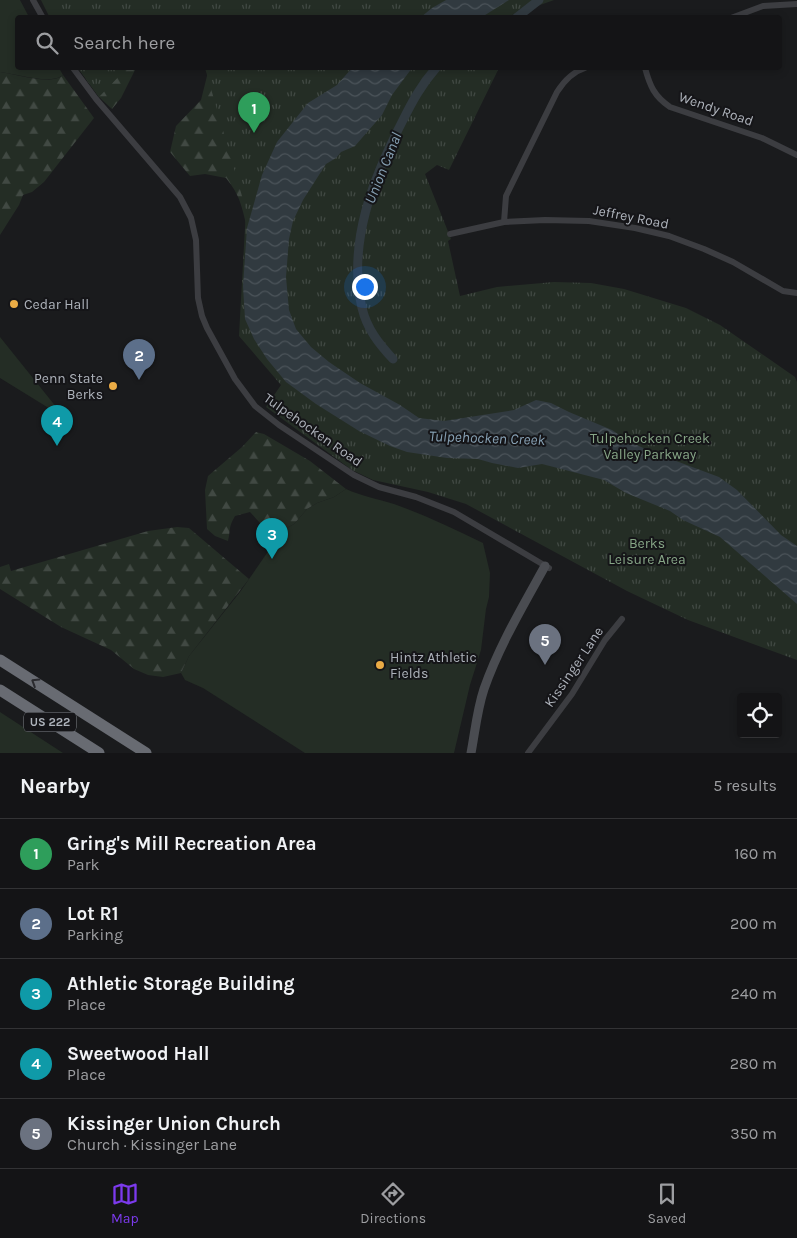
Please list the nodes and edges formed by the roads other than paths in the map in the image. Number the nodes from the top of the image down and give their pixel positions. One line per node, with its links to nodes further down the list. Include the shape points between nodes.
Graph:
1 (33, 0): 3 (street)
2 (797, 4): 4 (street, via 763,6)
3 (41, 15)
4 (739, 15)
5 (74, 70): 12 (street, Tulpehocken Road, via 186,206 196,240 198,298 202,316 235,378 255,406 354,475 454,512)
6 (581, 70): 9 (street, via 556,92 506,196)
7 (646, 70): 8 (street, Wendy Road, via 653,91 670,107 762,138)
8 (797, 155)
9 (504, 222): 10 (street, Jeffrey Road); 11 (street, Jeffrey Road, via 580,220 653,232 704,249 778,288)
10 (450, 234)
11 (797, 293)
12 (547, 567): 20 (street, via 491,670 479,708)
13 (622, 619): 21 (street, Kissinger Lane)
14 (0, 660): 16 (highway, US 222, one-way to 14)
15 (0, 690): 17 (highway, US 222)
16 (71, 705): 18 (highway); 19 (highway, US 222)
17 (99, 753)
18 (146, 753)
19 (158, 753)
20 (471, 753)
21 (528, 753)

